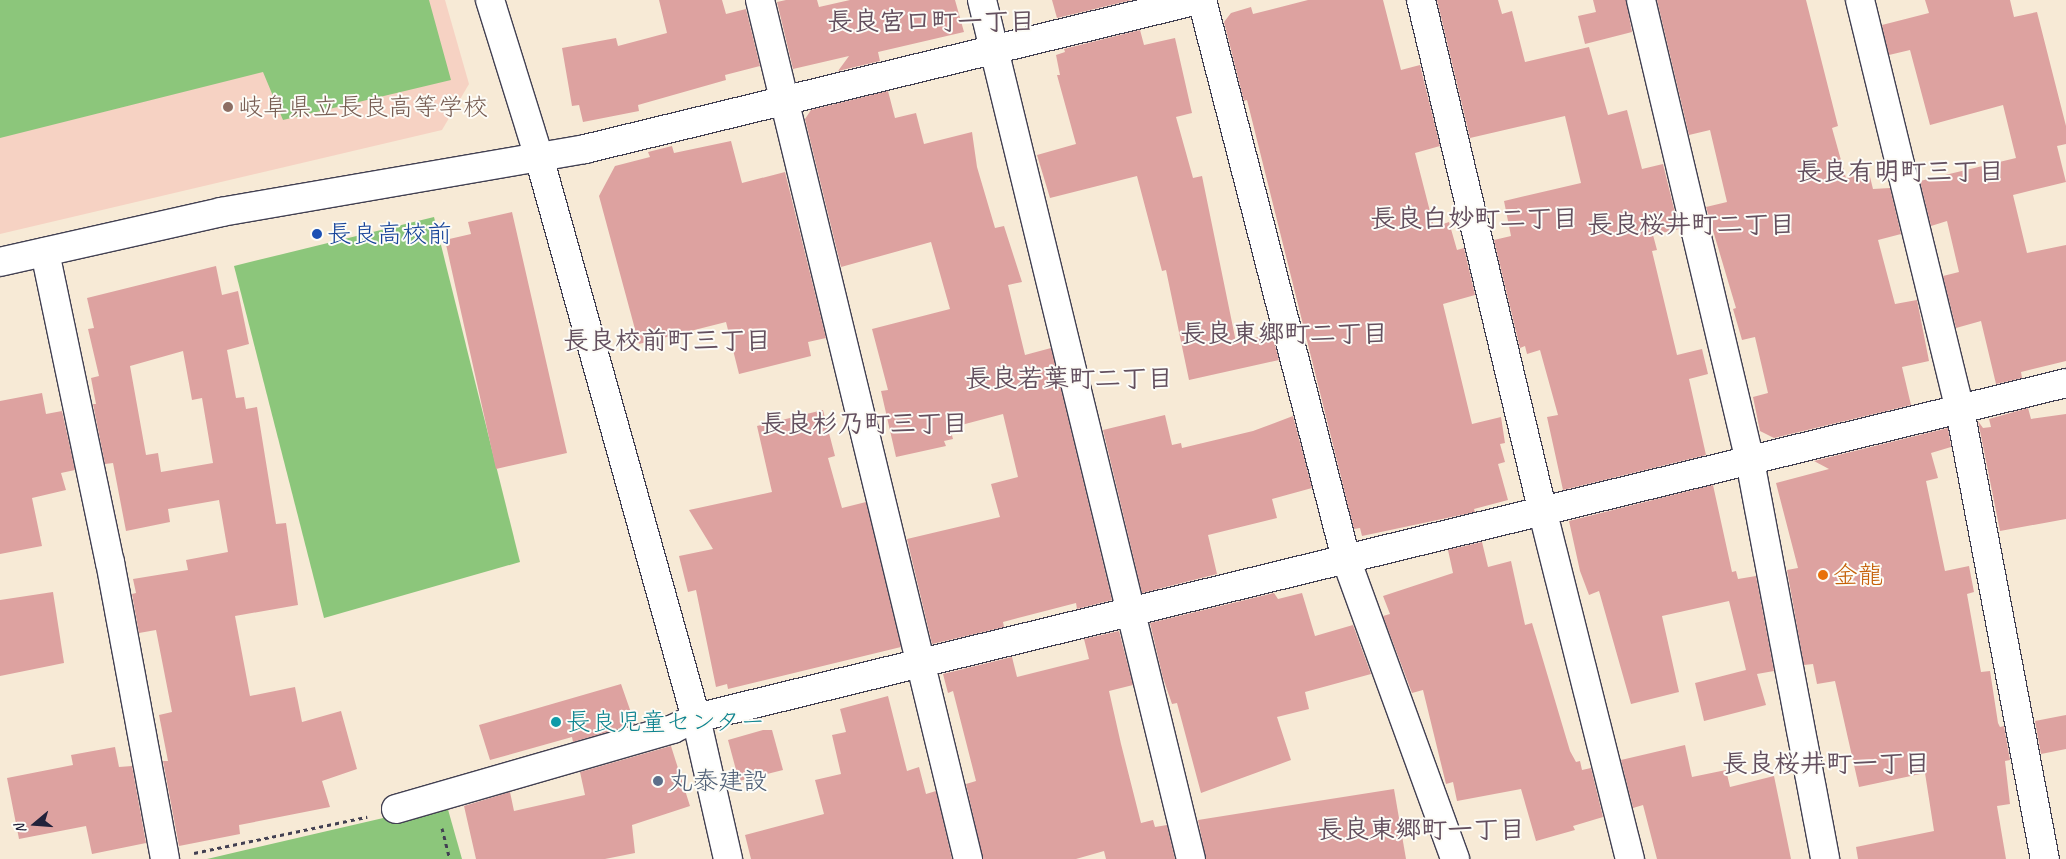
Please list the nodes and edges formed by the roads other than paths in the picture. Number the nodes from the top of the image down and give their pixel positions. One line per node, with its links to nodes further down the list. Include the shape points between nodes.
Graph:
1 (490, 0): 11 (street)
2 (760, 0): 10 (street)
3 (982, 0): 9 (street)
4 (1198, 0): 9 (street)
5 (1202, 0): 18 (street)
6 (1421, 0): 17 (street)
7 (1641, 0): 16 (street)
8 (1860, 0): 15 (street)
9 (994, 50): 10 (street); 19 (street)
10 (785, 101): 11 (street, via 586,149); 20 (street)
11 (539, 157): 12 (street, via 221,212); 21 (street)
12 (45, 252): 13 (street); 23 (street)
13 (0, 262)
14 (2066, 383): 15 (street)
15 (1960, 410): 16 (street); 30 (street)
16 (1750, 461): 17 (street); 29 (street)
17 (1543, 512): 18 (street); 28 (street)
18 (1346, 559): 19 (street); 27 (street)
19 (1130, 612): 20 (street); 26 (street)
20 (920, 663): 21 (street); 25 (street)
21 (696, 718): 22 (street, via 673,729); 24 (street)
22 (396, 809)
23 (175, 857)
24 (728, 859)
25 (968, 859)
26 (1192, 859)
27 (1455, 859)
28 (1630, 859)
29 (1825, 859)
30 (2045, 859)

